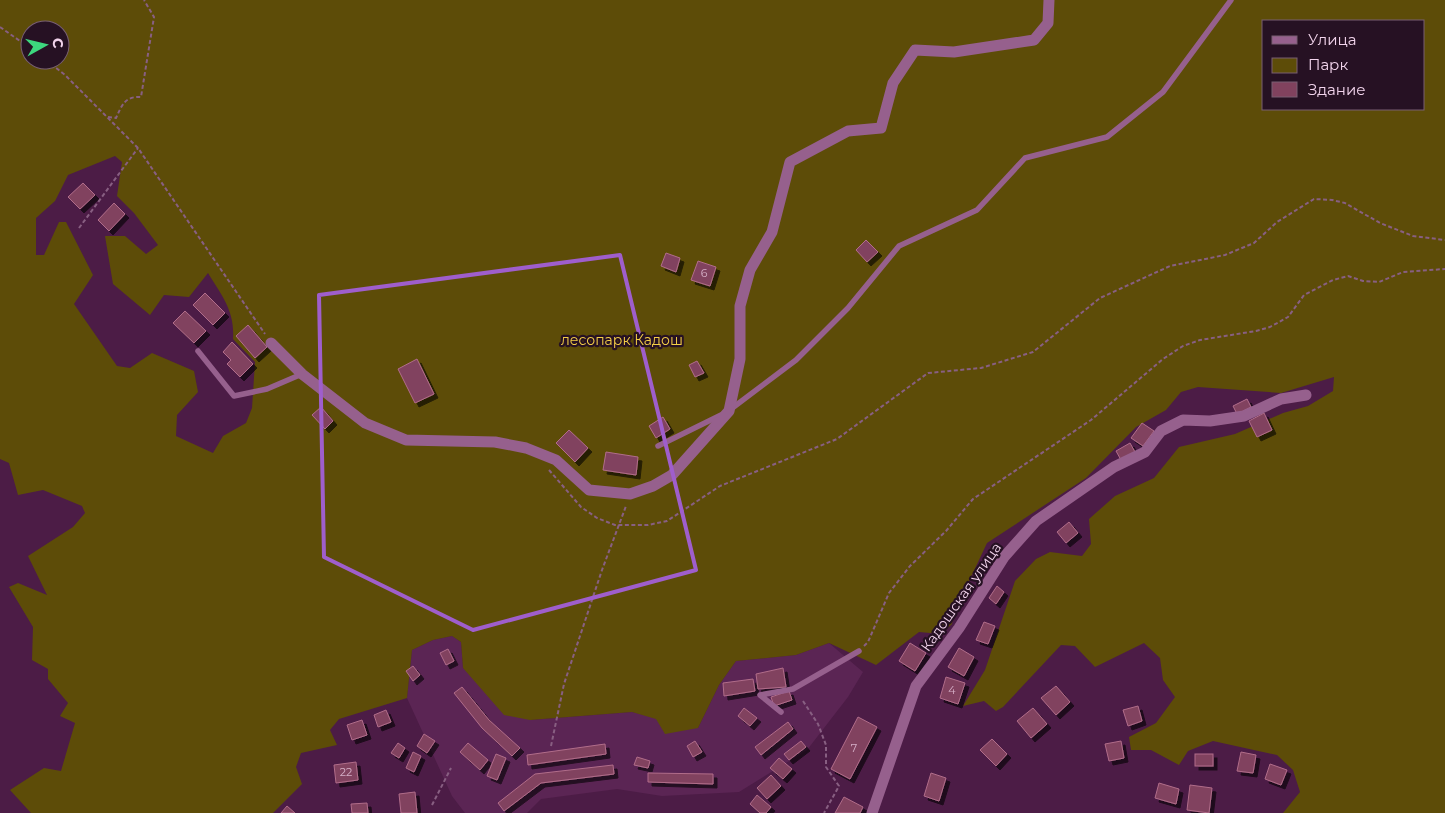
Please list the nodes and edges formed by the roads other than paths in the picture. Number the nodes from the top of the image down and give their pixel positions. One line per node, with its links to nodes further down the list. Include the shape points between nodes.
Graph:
1 (1049, 0): 7 (street, via 1048,23 1034,40 954,52 915,50 893,82 881,128 848,131 790,162 772,232 750,270 740,306 740,358)
2 (1231, 0): 7 (lane, via 1164,92 1106,137 1025,158 976,210 899,246 848,308 796,360)
3 (271, 343): 5 (street)
4 (198, 351): 5 (lane, via 234,396 268,389)
5 (302, 374): 7 (street, via 365,423 406,440 495,442 526,448 556,460 589,490 630,494 672,475)
6 (1306, 395): 11 (street, Кадошская улица, via 1281,400 1244,416 1210,422 1183,420 1161,430 1145,452 1114,467 1036,521 1004,557 959,628 916,686)
7 (729, 411): 8 (lane)
8 (658, 446)
9 (859, 651): 10 (lane, via 793,689 760,695)
10 (780, 712)
11 (872, 813)

